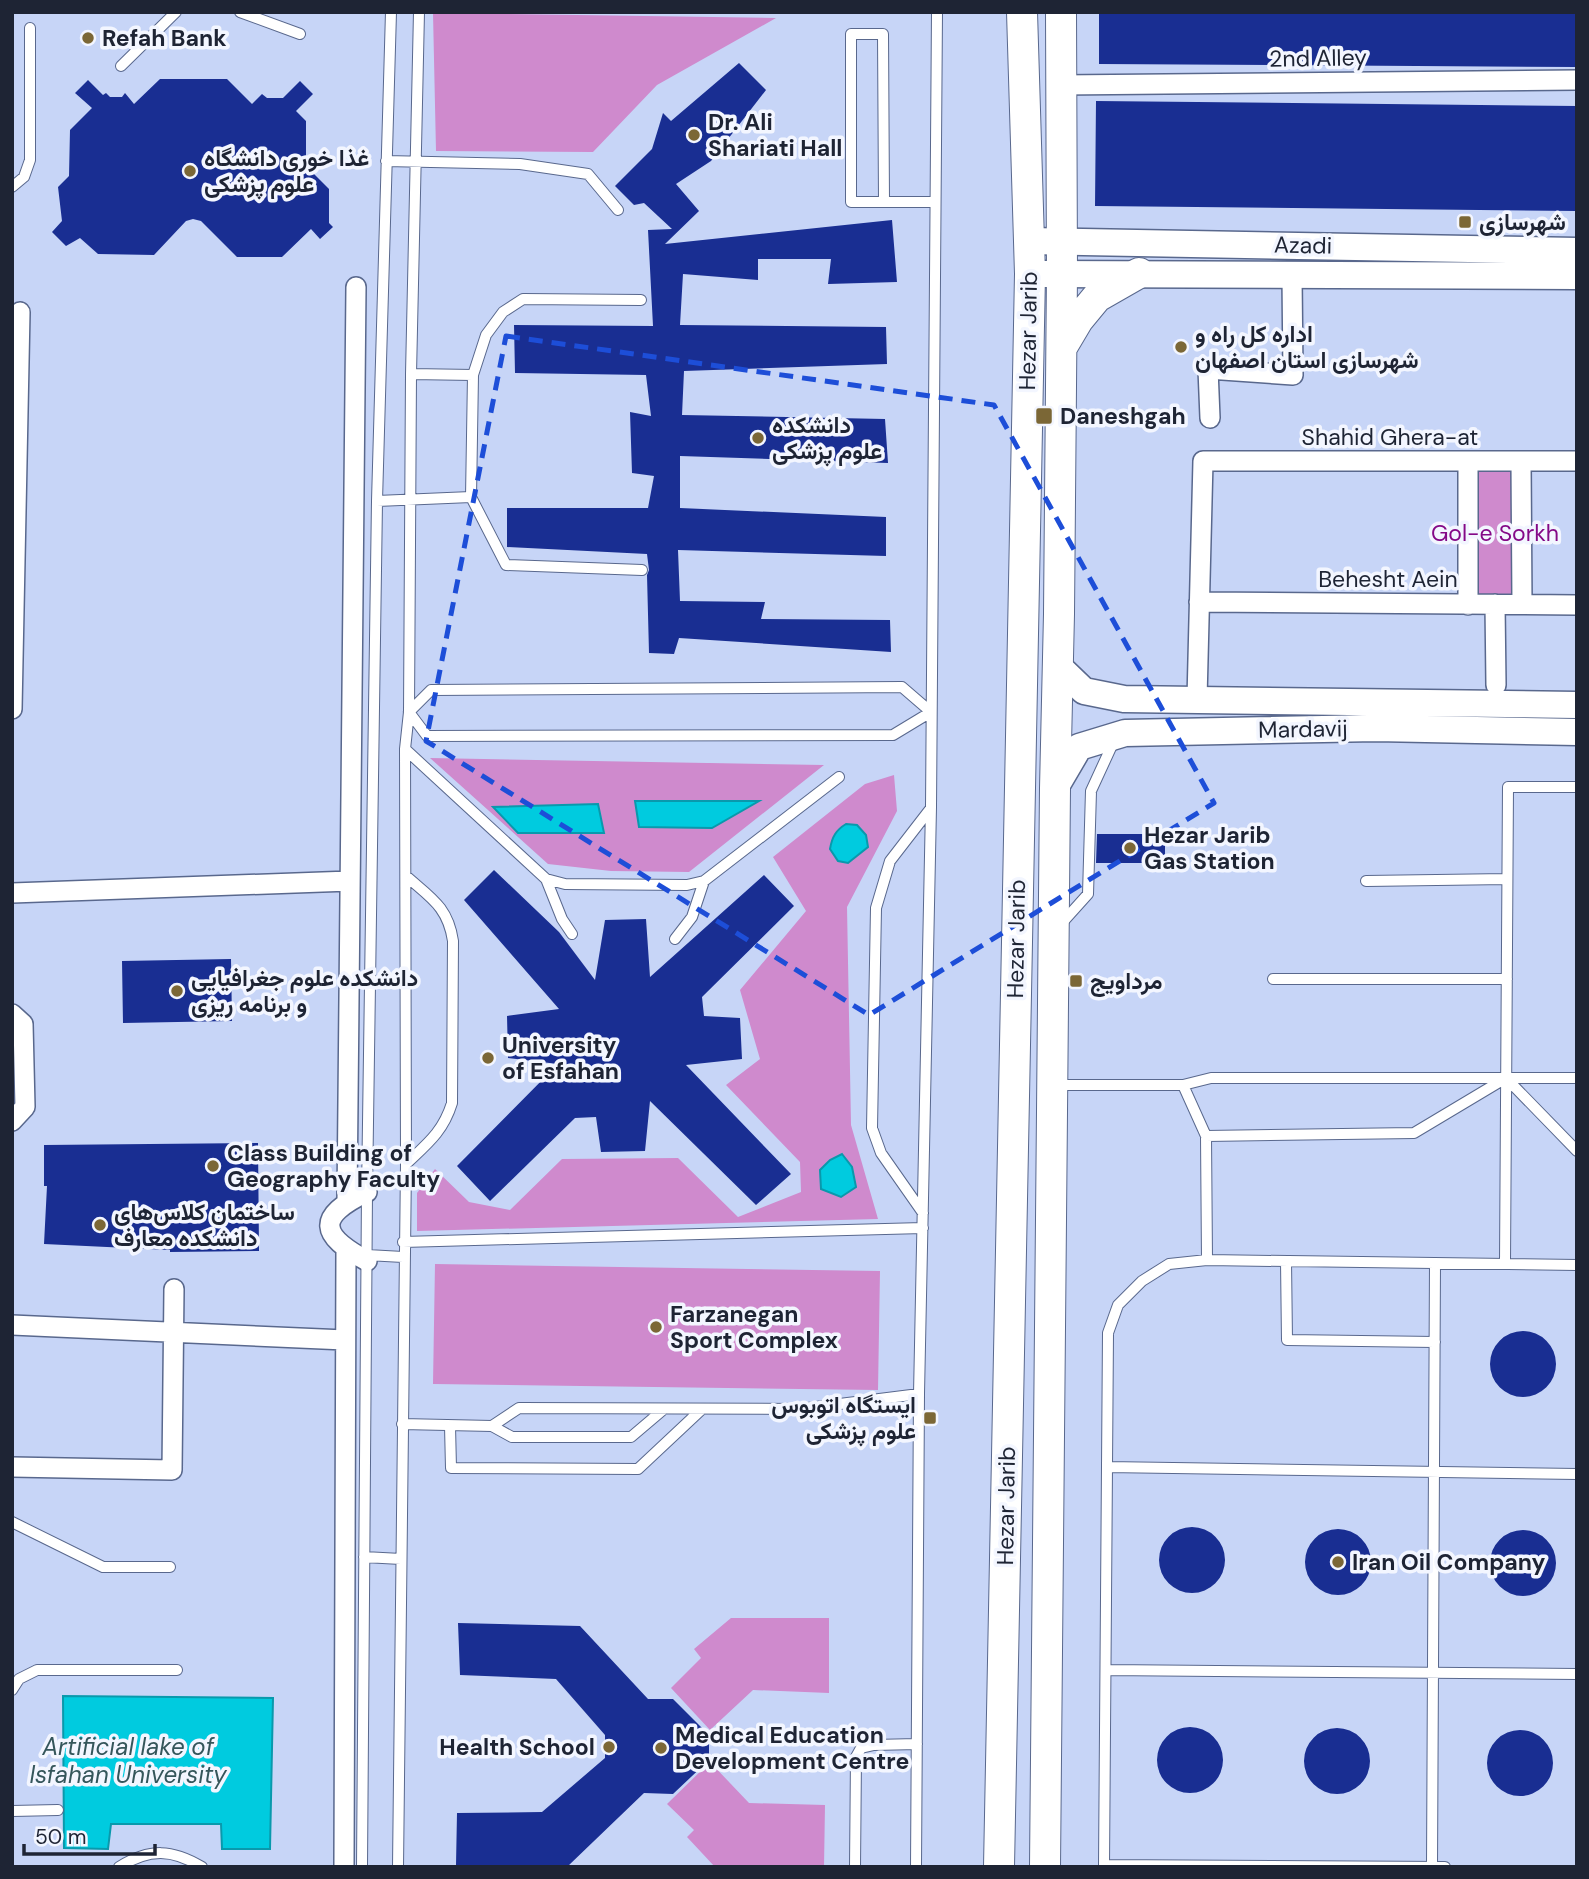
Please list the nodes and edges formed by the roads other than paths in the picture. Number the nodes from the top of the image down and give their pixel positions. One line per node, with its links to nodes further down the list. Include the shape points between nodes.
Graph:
1 (176, 12): 10 (lane)
2 (240, 12): 9 (lane)
3 (391, 12): 13 (lane)
4 (419, 12): 14 (lane)
5 (937, 12): 17 (lane)
6 (1061, 12): 12 (main road, Hezar Jarib)
7 (1020, 18): 20 (main road, Hezar Jarib)
8 (30, 27): 15 (lane, via 30,160 24,177)
9 (300, 34)
10 (121, 66)
11 (1577, 80): 12 (street, 2nd Alley)
12 (1060, 85): 19 (main road, Hezar Jarib)
13 (386, 161): 14 (lane); 40 (lane)
14 (416, 161): 18 (lane, via 520,164 588,173); 32 (lane)
15 (12, 187)
16 (884, 202): 16 (lane, via 851,202 850,34 883,34); 17 (lane)
17 (936, 202): 53 (lane)
18 (618, 210)
19 (1062, 240): 20 (main road, Azadi); 22 (main road, Azadi); 23 (main road, Hezar Jarib)
20 (1029, 241): 25 (main road, Hezar Jarib)
21 (1577, 251): 22 (main road, Azadi)
22 (1523, 263): 26 (main road, Azadi); 27 (main road, Azadi)
23 (1062, 273): 24 (main road, Azadi); 25 (main road, Azadi); 31 (main road, Hezar Jarib)
24 (1139, 273): 26 (main road, Azadi); 31 (main road, via 1097,297)
25 (1030, 274): 130 (main road, Hezar Jarib)
26 (1292, 276): 34 (street, via 1293,375 1208,369)
27 (1577, 276)
28 (356, 286): 65 (street)
29 (641, 300): 33 (lane, via 523,299 503,312 486,335)
30 (20, 312): 51 (street)
31 (1061, 348): 47 (main road, Hezar Jarib)
32 (411, 374): 33 (lane); 39 (lane)
33 (473, 375): 38 (lane)
34 (1210, 418)
35 (1521, 461): 36 (street, Shahid Ghera-at); 37 (street, Shahid Ghera-at); 44 (street)
36 (1577, 461)
37 (1468, 462): 42 (street, Shahid Ghera-at, via 1203,461); 45 (street)
38 (471, 497): 39 (lane); 41 (lane, via 506,565)
39 (410, 501): 40 (lane); 52 (lane)
40 (377, 502): 83 (lane)
41 (642, 570)
42 (1199, 602): 45 (street, Behesht Aein); 49 (street)
43 (1496, 604): 44 (street, Behesht Aein); 45 (street, Behesht Aein); 48 (street)
44 (1522, 604): 46 (street, Behesht Aein)
45 (1468, 605)
46 (1577, 605)
47 (1057, 665): 49 (main road, Mardavij, via 1084,691 1124,699); 60 (main road, Hezar Jarib)
48 (1496, 685)
49 (1197, 699): 54 (main road, Mardavij)
50 (1577, 705): 54 (main road, Mardavij)
51 (12, 709)
52 (409, 712): 53 (lane, via 431,690 902,687); 53 (lane, via 427,736 893,735); 57 (lane)
53 (931, 712): 61 (lane)
54 (1377, 715): 55 (main road, Mardavij); 56 (main road, Mardavij)
55 (1577, 732)
56 (1116, 736): 60 (main road, Mardavij, via 1079,747); 69 (lane, via 1091,791 1088,894)
57 (405, 749): 62 (lane); 63 (lane)
58 (839, 777): 66 (lane)
59 (1577, 787): 64 (lane, via 1508,787)
60 (1055, 788): 69 (main road, Hezar Jarib)
61 (931, 807): 85 (lane); 85 (lane, via 890,861 876,908 872,1128 881,1153)
62 (406, 876): 82 (lane); 82 (lane, via 442,907 450,923 453,1009 452,1104 447,1121)
63 (546, 878): 66 (lane, via 565,884 687,885); 70 (lane)
64 (1507, 879): 67 (lane); 73 (lane)
65 (350, 881): 68 (street); 84 (street)
66 (704, 881): 71 (lane, via 692,917)
67 (1366, 881)
68 (12, 893)
69 (1054, 932): 77 (main road, Hezar Jarib)
70 (572, 934)
71 (675, 939)
72 (1273, 979): 73 (lane)
73 (1507, 979): 75 (lane)
74 (12, 1014): 79 (street, via 23,1024 25,1107)
75 (1506, 1078): 76 (lane); 78 (lane, via 1211,1078); 80 (lane, via 1414,1133); 81 (lane); 94 (lane)
76 (1577, 1078)
77 (1052, 1085): 78 (lane); 131 (main road, Hezar Jarib)
78 (1182, 1085): 80 (lane)
79 (12, 1121)
80 (1206, 1136): 91 (lane)
81 (1577, 1151)
82 (406, 1164): 87 (lane)
83 (367, 1192): 84 (street); 89 (lane)
84 (347, 1202): 88 (street, via 330,1223 332,1235)
85 (924, 1214): 86 (lane)
86 (923, 1228): 87 (lane); 101 (lane)
87 (403, 1242): 90 (lane)
88 (346, 1250): 89 (street); 99 (street)
89 (367, 1258): 90 (lane); 112 (lane)
90 (403, 1258): 104 (lane)
91 (1208, 1260): 92 (lane); 108 (lane, via 1169,1264 1142,1281 1118,1305 1108,1333)
92 (1286, 1261): 93 (lane); 100 (lane, via 1287,1340)
93 (1436, 1263): 94 (lane); 100 (lane)
94 (1505, 1263): 95 (lane)
95 (1577, 1265)
96 (174, 1289): 98 (street)
97 (12, 1325): 98 (street)
98 (174, 1332): 99 (street); 107 (street, via 173,1470)
99 (345, 1340): 125 (street)
100 (1435, 1342): 109 (lane)
101 (919, 1394): 103 (lane, via 800,1409); 120 (lane)
102 (664, 1409): 103 (lane); 106 (lane, via 519,1408); 106 (lane, via 631,1437 512,1437)
103 (702, 1409): 105 (lane, via 638,1469 452,1468)
104 (402, 1424): 105 (lane); 113 (lane)
105 (450, 1426): 106 (lane)
106 (492, 1426)
107 (12, 1467)
108 (1107, 1467): 109 (lane); 116 (lane)
109 (1434, 1471): 110 (lane); 117 (lane)
110 (1577, 1474)
111 (12, 1521): 114 (lane, via 103,1567)
112 (365, 1557): 113 (lane); 126 (lane)
113 (401, 1559): 127 (lane)
114 (170, 1567)
115 (177, 1670): 119 (lane, via 37,1670 19,1679)
116 (1106, 1670): 117 (lane); 132 (lane, via 1104,1865)
117 (1434, 1672): 118 (lane); 132 (lane)
118 (1577, 1674)
119 (12, 1690)
120 (917, 1744): 128 (lane, via 874,1745 861,1748 856,1757); 129 (lane)
121 (58, 1810): 122 (lane)
122 (12, 1811)
123 (119, 1867): 124 (lane, via 162,1852 178,1854)
124 (202, 1867)
125 (344, 1867)
126 (360, 1867)
127 (398, 1867)
128 (855, 1867)
129 (916, 1867)
130 (999, 1867)
131 (1045, 1867)
132 (1432, 1867): 133 (lane)
133 (1445, 1867)

